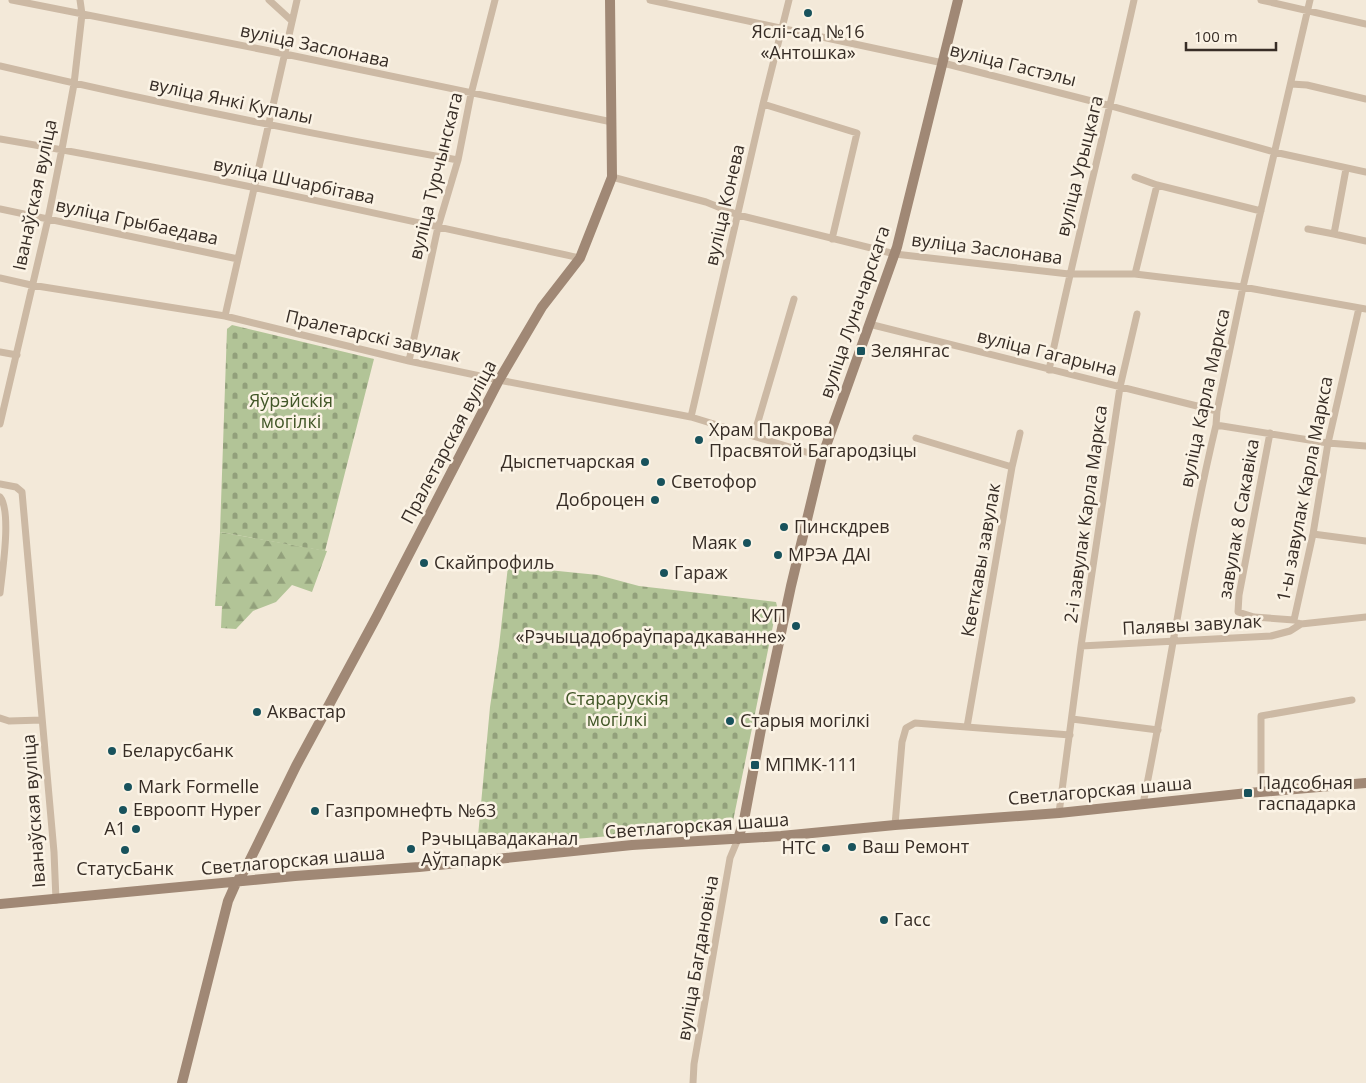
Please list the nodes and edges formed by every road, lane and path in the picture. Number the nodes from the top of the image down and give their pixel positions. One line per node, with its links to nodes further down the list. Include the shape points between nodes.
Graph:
1 (12, 0): 14 (street, вуліца Заслонава)
2 (80, 0): 14 (street, Іванаўская вуліца)
3 (269, 0): 15 (street)
4 (297, 0): 15 (street)
5 (495, 0): 23 (street, вуліца Турчынскага)
6 (610, 0): 27 (street, Пралетарская вуліца)
7 (650, 0): 17 (street, вуліца Гастэлы)
8 (789, 0): 17 (street, вуліца Конева)
9 (958, 0): 19 (street, вуліца Луначарскага)
10 (1134, 0): 26 (street, вуліца Урыцкага)
11 (1260, 0): 13 (street)
12 (1310, 0): 13 (street, вуліца Карла Маркса)
13 (1308, 11): 16 (street); 22 (street, вуліца Карла Маркса)
14 (82, 14): 18 (street, вуліца Заслонава); 21 (street, Іванаўская вуліца)
15 (292, 21): 18 (street)
16 (1366, 24)
17 (782, 28): 19 (street, вуліца Гастэлы); 25 (street, вуліца Конева)
18 (284, 54): 23 (street, вуліца Заслонава); 28 (street)
19 (942, 63): 26 (street, вуліца Гастэлы); 48 (street, вуліца Луначарскага)
20 (0, 66): 21 (street, вуліца Янкі Купалы)
21 (74, 84): 28 (street, вуліца Янкі Купалы); 30 (street, Іванаўская вуліца)
22 (1291, 84): 24 (street); 31 (street, вуліца Карла Маркса)
23 (471, 94): 27 (street, вуліца Заслонава); 32 (street, вуліца Турчынскага)
24 (1366, 99)
25 (763, 104): 41 (street, вуліца Конева); 46 (street, via 857,133)
26 (1111, 106): 31 (street, вуліца Гастэлы); 51 (street, вуліца Урыцкага)
27 (612, 122): 35 (street, Пралетарская вуліца)
28 (268, 125): 32 (street, вуліца Янкі Купалы); 38 (street)
29 (0, 139): 30 (street, вуліца Шчарбітава)
30 (62, 149): 38 (street, вуліца Шчарбітава); 42 (street, Іванаўская вуліца)
31 (1274, 152): 33 (street, вуліца Гастэлы); 40 (street, вуліца Карла Маркса)
32 (458, 160): 43 (street, вуліца Турчынскага)
33 (1346, 169): 34 (street, вуліца Гастэлы); 45 (street)
34 (1366, 172)
35 (612, 177): 41 (street, вуліца Заслонава, via 706,202); 49 (street, Пралетарская вуліца)
36 (1135, 177): 37 (street)
37 (1158, 185): 40 (street); 52 (street)
38 (255, 188): 43 (street, вуліца Шчарбітава); 50 (street)
39 (0, 210): 42 (street, вуліца Грыбаедава)
40 (1261, 211): 55 (street, вуліца Карла Маркса)
41 (738, 215): 46 (street, вуліца Заслонава); 68 (street, вуліца Конева)
42 (48, 219): 50 (street, вуліца Грыбаедава); 54 (street, Іванаўская вуліца)
43 (438, 227): 49 (street, вуліца Шчарбітава); 63 (street, вуліца Турчынскага)
44 (1308, 229): 45 (street)
45 (1334, 234): 47 (street)
46 (832, 239): 48 (street, вуліца Заслонава)
47 (1366, 241)
48 (895, 254): 51 (street, вуліца Заслонава); 60 (street, вуліца Луначарскага)
49 (580, 258): 65 (street, Пралетарская вуліца, via 548,296)
50 (238, 259): 59 (street)
51 (1069, 274): 52 (street, вуліца Заслонава); 64 (street, вуліца Урыцкага)
52 (1135, 274): 55 (street, вуліца Заслонава)
53 (0, 278): 54 (street, Пралетарскі завулак)
54 (31, 285): 59 (street, Пралетарскі завулак); 62 (street, Іванаўская вуліца)
55 (1243, 287): 57 (street, вуліца Заслонава); 67 (street, вуліца Карла Маркса)
56 (794, 299): 73 (street)
57 (1362, 308): 75 (street, 1-ы завулак Карла Маркса)
58 (1136, 314): 66 (street, 2-і завулак Карла Маркса)
59 (225, 316): 63 (street, Пралетарскі завулак)
60 (869, 324): 64 (street, вуліца Гагарына); 77 (street, вуліца Луначарскага)
61 (0, 352): 62 (street)
62 (17, 355): 69 (street, Іванаўская вуліца)
63 (409, 361): 65 (street, Пралетарскі завулак)
64 (1049, 370): 66 (street, вуліца Гагарына)
65 (498, 380): 68 (street, Пралетарскі завулак); 103 (street, Пралетарская вуліца)
66 (1120, 387): 67 (street, вуліца Гагарына); 89 (street, 2-і завулак Карла Маркса)
67 (1217, 411): 70 (street, вуліца Карла Маркса)
68 (692, 417): 73 (street, Пралетарскі завулак)
69 (0, 423)
70 (1216, 425): 72 (street); 88 (street, вуліца Карла Маркса)
71 (1020, 433): 78 (street)
72 (1270, 433): 75 (street); 84 (street, завулак 8 Сакавіка)
73 (754, 435): 77 (street, Пралетарскі завулак)
74 (916, 438): 78 (street, Кветкавы завулак)
75 (1328, 443): 76 (street); 81 (street, 1-ы завулак Карла Маркса)
76 (1366, 446)
77 (822, 457): 102 (street, вуліца Луначарскага, via 791,586)
78 (1012, 467): 94 (street, Кветкавы завулак)
79 (0, 484): 93 (street, Іванаўская вуліца, via 16,486 22,492)
80 (0, 497): 83 (street, via 6,519)
81 (1313, 534): 82 (street); 86 (street, 1-ы завулак Карла Маркса)
82 (1366, 541)
83 (0, 593)
84 (1238, 612): 86 (street, 1-ы завулак Карла Маркса, via 1254,617)
85 (1366, 618): 87 (street, Палявы завулак)
86 (1294, 620): 87 (street)
87 (1301, 624): 88 (street, Палявы завулак, via 1271,636)
88 (1173, 642): 89 (street, Палявы завулак); 95 (street, вуліца Карла Маркса)
89 (1081, 646): 92 (street, 2-і завулак Карла Маркса)
90 (1352, 700): 98 (street, via 1262,716)
91 (0, 718): 93 (street, Іванаўская вуліца, via 9,721)
92 (1072, 719): 95 (street); 96 (street, 2-і завулак Карла Маркса)
93 (42, 720): 104 (street, Іванаўская вуліца)
94 (967, 727): 96 (street); 101 (street, via 915,723 906,728)
95 (1158, 730): 99 (street, вуліца Карла Маркса)
96 (1070, 734): 100 (street, 2-і завулак Карла Маркса)
97 (1366, 783): 98 (street, Светлагорская шаша)
98 (1260, 792): 99 (street, Светлагорская шаша)
99 (1143, 804): 100 (street, Светлагорская шаша)
100 (1059, 813): 101 (street, Светлагорская шаша)
101 (895, 825): 102 (street, Светлагорская шаша)
102 (738, 839): 103 (street, Светлагорская шаша, via 632,845); 107 (street, вуліца Багдановіча, via 730,858)
103 (236, 883): 104 (street, Светлагорская шаша); 106 (street, Пралетарская вуліца, via 228,901)
104 (56, 900): 105 (street, Светлагорская шаша)
105 (0, 904)
106 (182, 1083)
107 (693, 1083)

